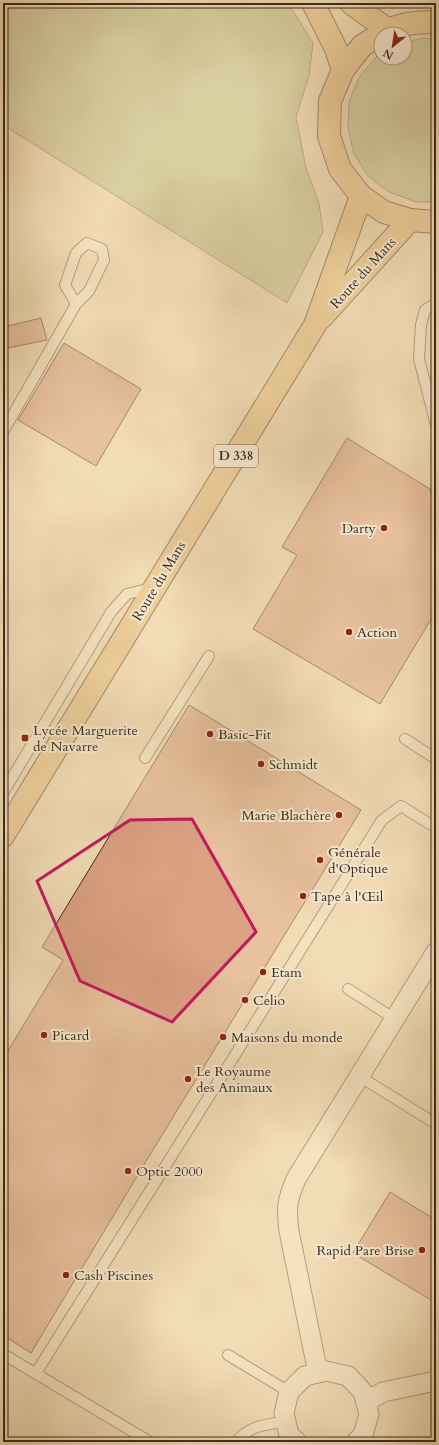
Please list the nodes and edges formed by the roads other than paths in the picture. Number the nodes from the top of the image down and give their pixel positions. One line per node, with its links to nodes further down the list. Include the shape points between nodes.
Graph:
1 (312, 3): 7 (main road, via 336,49)
2 (351, 3): 4 (main road)
3 (436, 22): 5 (main road, via 414,22)
4 (376, 26)
5 (403, 26)
6 (373, 40): 7 (main road, via 362,46)
7 (343, 70): 8 (main road, via 330,102 329,136 340,168)
8 (361, 196): 9 (main road, via 384,212); 13 (main road, Route du Mans / D 338)
9 (410, 220): 10 (main road); 13 (main road, Route du Mans / D 338)
10 (436, 222)
11 (436, 303): 14 (lane, via 425,310 421,325 420,359)
12 (76, 304): 12 (lane, via 89,291 104,260 102,249 87,244 76,253 66,286); 15 (lane)
13 (315, 325): 16 (main road, Route du Mans / D 338)
14 (436, 425)
15 (3, 432)
16 (156, 587): 21 (lane, via 127,594 111,612); 23 (main road, Route du Mans / D 338)
17 (209, 656): 19 (lane)
18 (405, 740): 20 (lane)
19 (145, 758)
20 (436, 759)
21 (3, 794)
22 (436, 828): 31 (lane, via 401,806 382,820)
23 (3, 836)
24 (436, 952): 26 (street)
25 (348, 989): 26 (lane)
26 (395, 1019): 27 (street)
27 (359, 1076): 28 (lane); 32 (street, via 296,1178 289,1196 289,1231)
28 (436, 1124)
29 (3, 1354): 31 (lane)
30 (228, 1355): 34 (lane)
31 (36, 1373): 38 (lane)
32 (318, 1373): 34 (street, via 305,1376); 35 (street, via 326,1371 348,1376 363,1392)
33 (436, 1381): 35 (street, via 383,1392)
34 (289, 1392): 36 (street, via 284,1413)
35 (366, 1402): 40 (street, via 369,1414 363,1435)
36 (286, 1422): 37 (street, via 289,1435); 39 (lane, via 254,1427)
37 (295, 1441)
38 (150, 1442)
39 (236, 1442)
40 (356, 1442)

